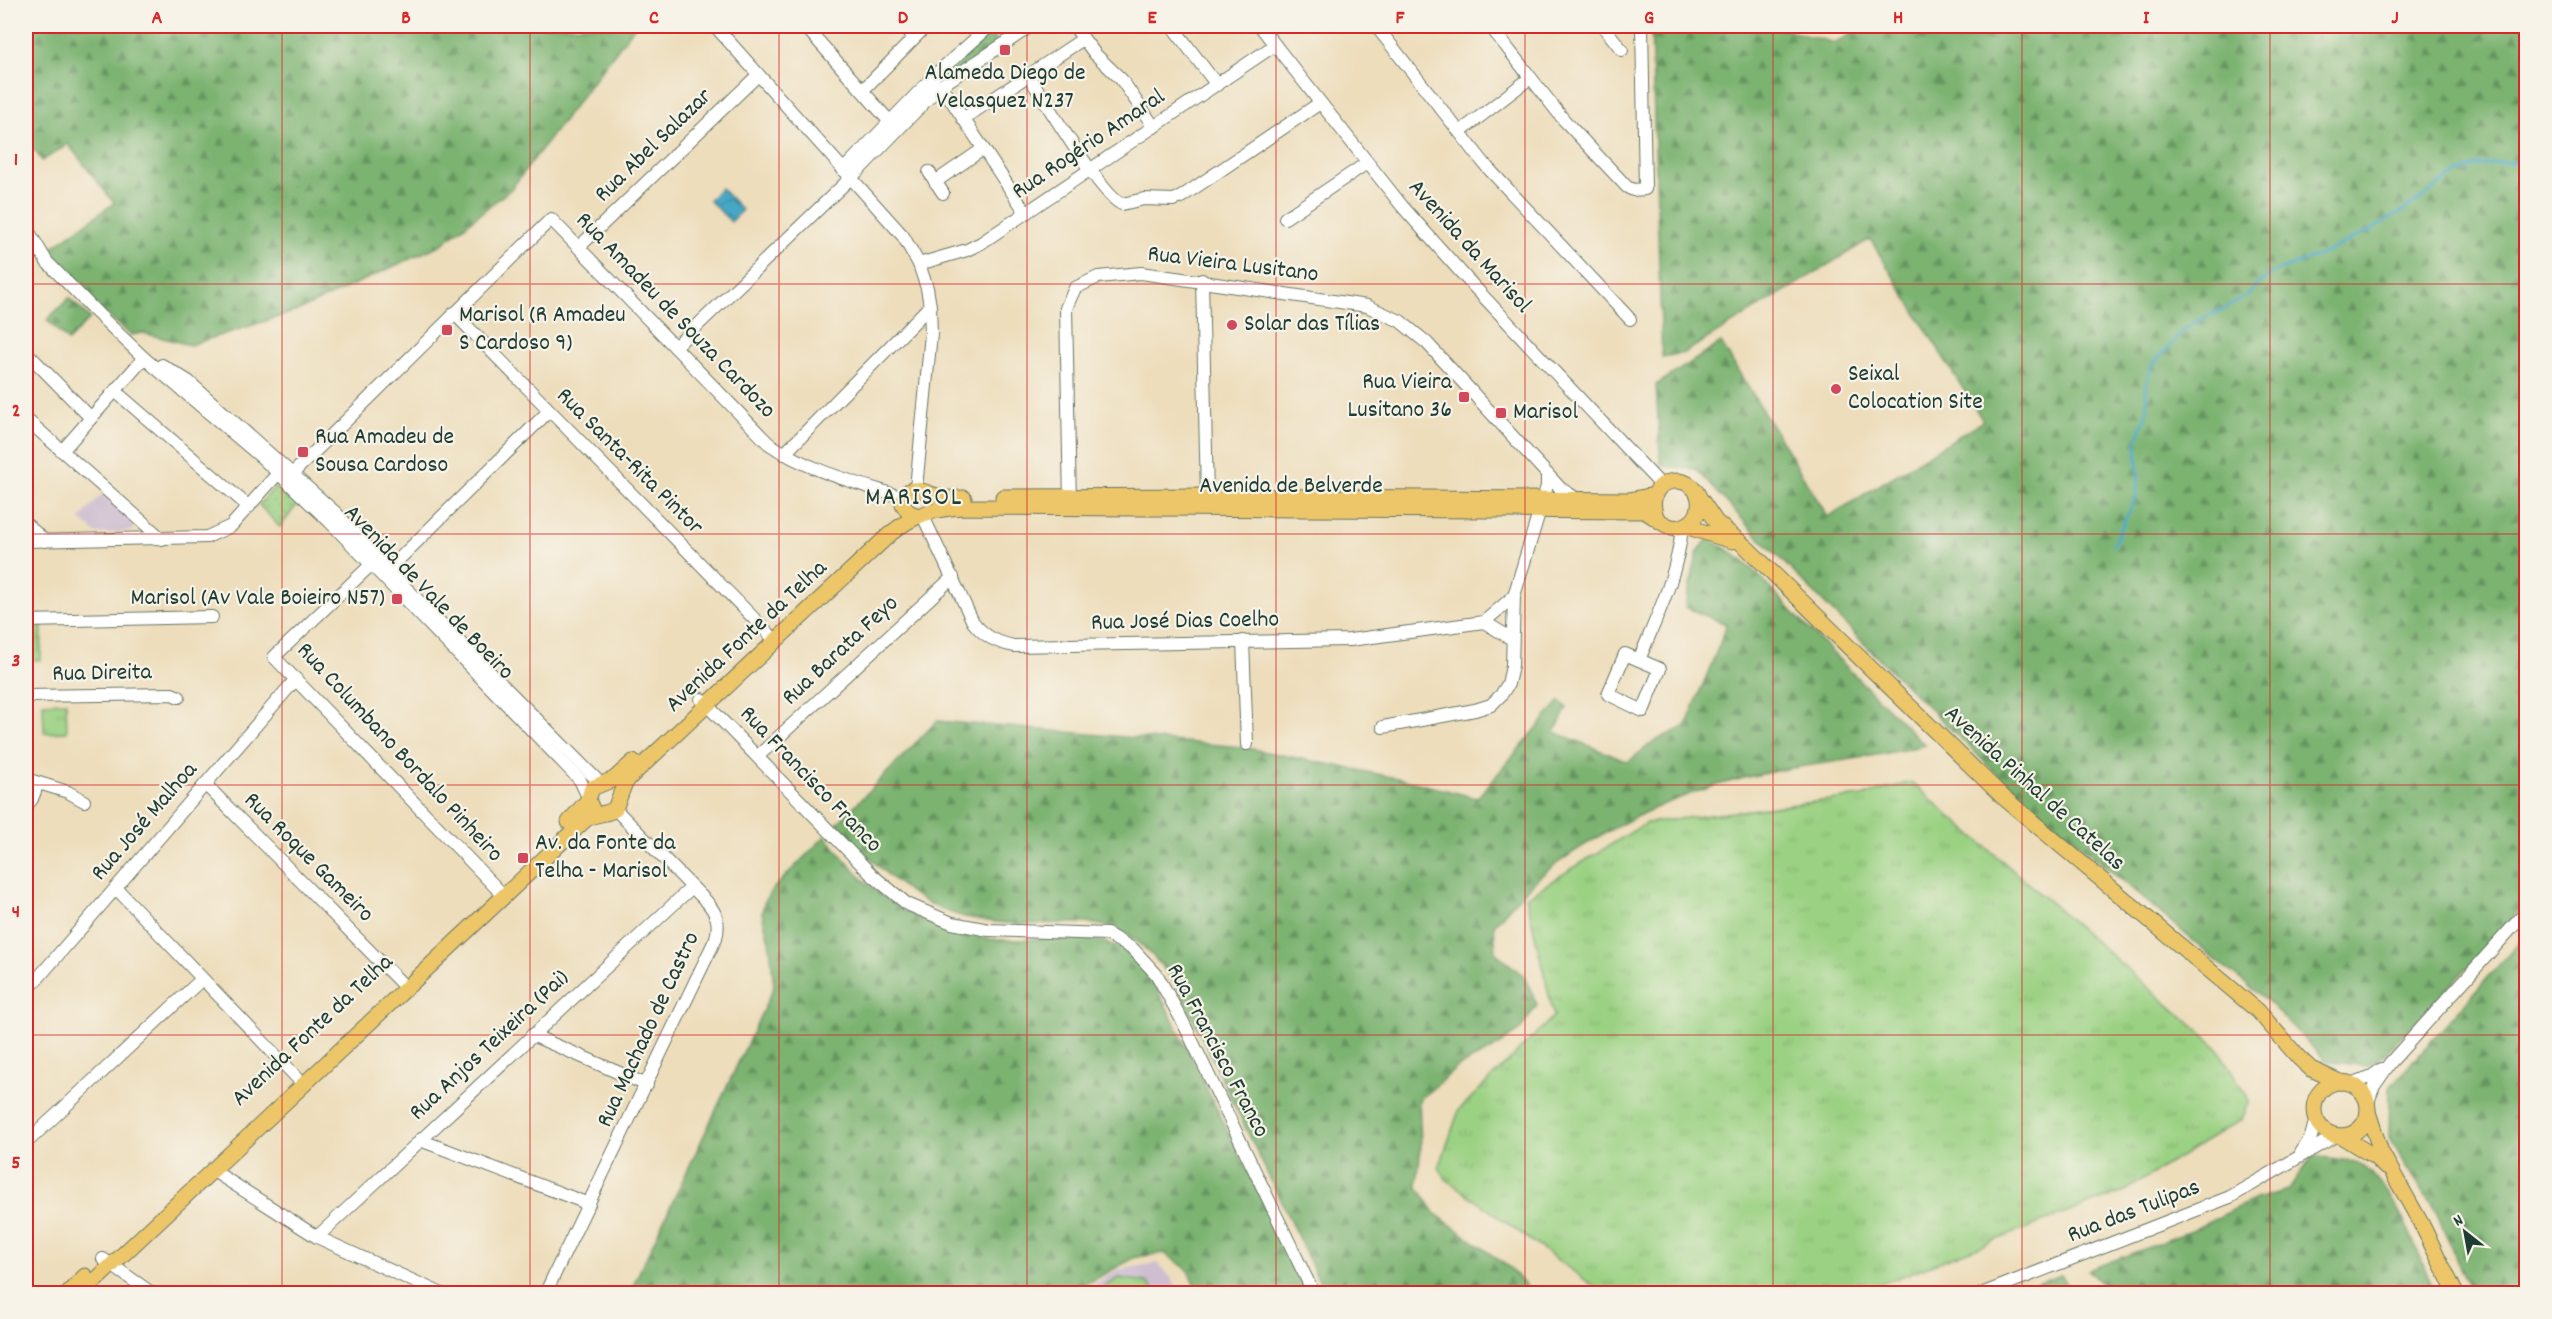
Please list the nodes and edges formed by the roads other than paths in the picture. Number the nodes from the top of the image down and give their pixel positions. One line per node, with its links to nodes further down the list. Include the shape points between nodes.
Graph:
1 (715, 26): 19 (street)
2 (805, 26): 24 (street)
3 (905, 26): 15 (street)
4 (926, 26): 15 (street)
5 (992, 26): 16 (street); 27 (street, via 938,72)
6 (1030, 26): 16 (street)
7 (1090, 26): 14 (street)
8 (1172, 26): 22 (street)
9 (1260, 26): 17 (street, Avenida da Marisol)
10 (1376, 26): 29 (street)
11 (1490, 26): 21 (street)
12 (1603, 26): 18 (street)
13 (1642, 26): 21 (street, via 1645,189 1633,190 1617,178)
14 (1079, 32): 20 (street); 28 (street, via 1121,79)
15 (913, 37): 24 (street)
16 (1005, 43): 23 (street)
17 (1275, 45): 22 (street, Rua Rogério Amaral); 25 (street, Avenida da Marisol)
18 (1622, 50)
19 (758, 75): 33 (street); 38 (street, Rua Abel Salazar)
20 (1028, 75): 26 (street); 32 (street)
21 (1530, 78): 29 (street)
22 (1217, 85): 28 (street, Rua Rogério Amaral)
23 (939, 87): 26 (street); 33 (street)
24 (863, 90): 27 (street)
25 (1320, 103): 31 (street, Avenida da Marisol); 32 (street, via 1178,199 1118,203)
26 (963, 119): 30 (street)
27 (890, 122): 33 (street)
28 (1154, 127): 32 (street, Rua Rogério Amaral)
29 (1460, 132): 43 (street, via 1504,187)
30 (983, 149): 34 (street, via 932,177); 35 (street)
31 (1368, 163): 36 (street); 55 (street, Avenida da Marisol)
32 (1090, 169): 35 (street, Rua Rogério Amaral)
33 (846, 174): 39 (street, via 903,236); 44 (street)
34 (943, 192)
35 (1026, 213): 39 (street, Rua Rogério Amaral, via 974,248)
36 (1285, 218)
37 (26, 227): 46 (street, Avenida de Vale de Boeiro, via 47,262)
38 (579, 248): 42 (street, Rua Amadeu de Souza Cardozo, via 551,219); 44 (street, Rua Amadeu de Souza Cardozo)
39 (919, 264): 41 (street)
40 (1202, 280): 54 (street, Rua Vieira Lusitano, via 1367,306 1400,321 1427,343); 57 (street); 60 (street, Rua Vieira Lusitano, via 1141,273 1098,277 1075,288 1066,308)
41 (930, 306): 52 (street); 56 (street, via 931,334)
42 (454, 313): 48 (street, Rua Santa-Rita Pintor); 53 (street, Rua Amadeu de Souza Cardozo)
43 (1630, 319)
44 (675, 347): 52 (street, Rua Amadeu de Souza Cardozo, via 768,443)
45 (26, 352): 49 (street)
46 (144, 358): 47 (street); 53 (street, Avenida de Vale de Boeiro)
47 (115, 392): 49 (street); 62 (street)
48 (549, 411): 72 (street); 78 (street, Rua Santa-Rita Pintor)
49 (91, 418): 51 (street)
50 (26, 419): 51 (street)
51 (62, 451): 67 (street)
52 (784, 454): 56 (street, Rua Amadeu de Souza Cardozo, via 810,466)
53 (285, 473): 62 (street, Rua Amadeu de Souza Cardozo); 71 (street, Avenida de Vale de Boeiro, via 330,522)
54 (1546, 474): 59 (street, Rua Vieira Lusitano); 61 (street)
55 (1658, 490): 58 (main road, Avenida de Belverde, via 1673,480 1680,481 1692,486); 59 (main road, Avenida de Belverde, via 1629,500); 64 (main road, via 1652,506)
56 (913, 496): 60 (main road, Avenida de Belverde); 63 (main road, via 908,512); 63 (main road, via 930,502); 78 (main road, Avenida Fonte da Telha)
57 (1207, 496): 60 (main road, Avenida de Belverde); 61 (main road, Avenida de Belverde)
58 (1699, 497): 66 (main road, via 1697,514); 70 (main road, Avenida Pinhal de Catelas, via 1716,522)
59 (1577, 499): 61 (main road, Avenida de Belverde)
60 (1070, 502): 61 (main road, Avenida de Belverde); 63 (main road, Avenida de Belverde, via 964,507)
61 (1542, 505): 64 (main road, Avenida de Belverde, via 1644,511); 74 (street)
62 (249, 507): 67 (street, Rua Amadeu de Souza Cardozo, via 231,526 215,534)
63 (921, 514): 73 (street, Rua José Dias Coelho); 78 (main road, Avenida Fonte da Telha, via 890,534)
64 (1656, 517): 66 (main road, Avenida de Belverde, via 1667,526)
65 (26, 524): 68 (street)
66 (1684, 526): 70 (main road, Avenida de Belverde); 81 (street, via 1669,588)
67 (162, 539): 68 (street, Rua Amadeu de Souza Cardozo)
68 (45, 541): 69 (street, Rua Amadeu de Souza Cardozo)
69 (26, 542)
70 (1746, 547): 105 (main road, Avenida Pinhal de Catelas, via 2003,797 2258,1011)
71 (375, 562): 72 (street, Avenida de Vale de Boeiro); 82 (street, Rua Columbano Bordalo Pinheiro, via 274,657)
72 (385, 573): 90 (street, Avenida de Vale de Boeiro); 92 (street, Avenida de Vale de Boeiro, via 580,780)
73 (952, 577): 80 (street, Rua José Dias Coelho, via 982,633 1014,646); 88 (street, Rua Barata Feyo)
74 (1515, 596): 77 (street); 79 (street)
75 (212, 617): 76 (street)
76 (26, 621)
77 (1484, 622): 79 (street); 80 (street, Rua José Dias Coelho, via 1350,640)
78 (772, 638): 85 (main road, Avenida Fonte da Telha)
79 (1512, 639): 86 (street, via 1508,684 1491,705)
80 (1243, 641): 87 (street)
81 (1639, 660): 81 (street, via 1660,669 1643,711 1608,694 1625,654)
82 (296, 679): 91 (street, Rua José Malhoa); 99 (street, Rua Columbano Bordalo Pinheiro)
83 (26, 696): 84 (street, Rua Direita)
84 (179, 697)
85 (704, 702): 88 (street, Rua Francisco Franco); 90 (main road, Avenida Fonte da Telha, via 620,774); 94 (main road, Avenida Fonte da Telha, via 630,777)
86 (1383, 727)
87 (1247, 744)
88 (758, 756): 127 (street, Rua Francisco Franco, via 872,875 907,904 952,922 989,930 1107,934 1133,949 1157,975 1184,1024)
89 (32, 781): 93 (street); 95 (street, via 32,799)
90 (603, 783): 92 (main road, Avenida Fonte da Telha, via 592,788); 94 (main road, via 616,788)
91 (205, 784): 98 (street, Rua José Malhoa); 102 (street, Rua Roque Gameiro)
92 (588, 799): 96 (main road); 99 (main road, Avenida Fonte da Telha)
93 (84, 801)
94 (617, 804): 96 (main road, Avenida Fonte da Telha, via 605,814); 97 (street, Rua Machado de Castro)
95 (26, 806)
96 (599, 813): 99 (main road, Avenida Fonte da Telha, via 588,817)
97 (692, 886): 104 (street, Rua Anjos Teixeira (Pai)); 109 (street, Rua Machado de Castro, via 714,910 718,920 716,938)
98 (116, 888): 101 (street); 103 (street, Rua José Malhoa)
99 (501, 892): 102 (main road, Avenida Fonte da Telha)
100 (2526, 912): 106 (street)
101 (202, 979): 107 (street); 115 (street)
102 (403, 984): 107 (main road, Avenida Fonte da Telha)
103 (26, 992)
104 (532, 1035): 109 (street); 114 (street, Rua Anjos Teixeira (Pai))
105 (2299, 1058): 108 (main road, via 2311,1069); 110 (main road)
106 (2390, 1064): 108 (street, via 2372,1076); 111 (street, via 2374,1086)
107 (300, 1081): 117 (main road, Avenida Fonte da Telha); 121 (main road, Avenida Fonte da Telha)
108 (2346, 1083): 110 (main road, via 2324,1088); 111 (main road, via 2363,1093)
109 (647, 1085): 119 (street, Rua Machado de Castro)
110 (2317, 1097): 112 (main road)
111 (2368, 1107): 113 (main road, via 2358,1130); 118 (main road, via 2381,1152)
112 (2316, 1118): 113 (main road, via 2323,1129); 116 (street, via 2312,1137)
113 (2339, 1136): 116 (street, Rua das Tulipas); 118 (main road, via 2375,1157)
114 (420, 1140): 119 (street); 120 (street, Rua Anjos Teixeira (Pai))
115 (26, 1143)
116 (2296, 1158): 128 (street, Rua das Tulipas, via 2230,1197)
117 (212, 1170): 120 (street); 121 (main road, Avenida Fonte da Telha)
118 (2394, 1175): 129 (main road)
119 (589, 1204): 126 (street, Rua Machado de Castro)
120 (317, 1237): 125 (street)
121 (107, 1262): 122 (main road, Avenida Fonte da Telha); 123 (main road, Avenida Fonte da Telha); 124 (street)
122 (67, 1293)
123 (81, 1293)
124 (153, 1293)
125 (442, 1293)
126 (545, 1293)
127 (1314, 1293)
128 (1981, 1293)
129 (2456, 1293)

